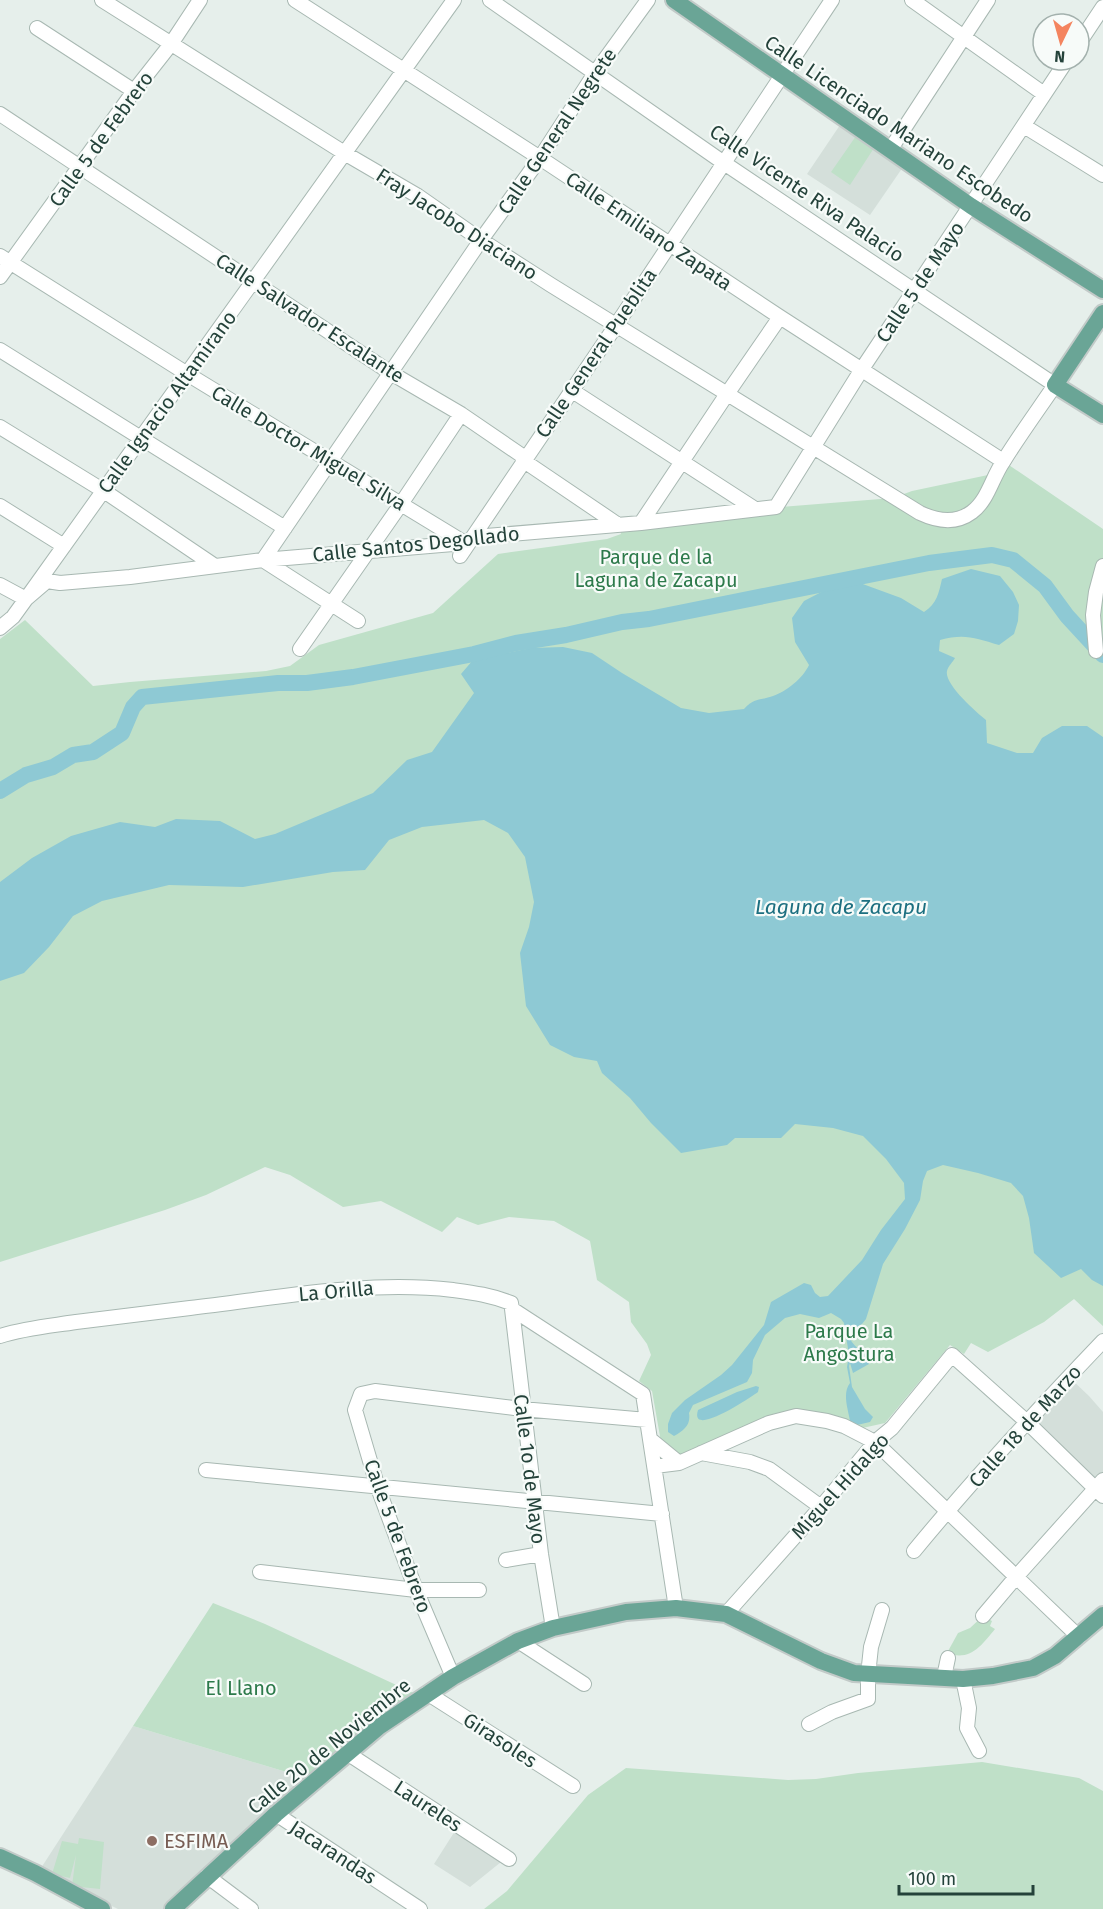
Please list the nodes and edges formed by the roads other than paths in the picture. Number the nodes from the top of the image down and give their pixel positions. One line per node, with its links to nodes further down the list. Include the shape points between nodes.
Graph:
1 (102, 0): 15 (street, Fray Jacobo Diaciano)
2 (200, 0): 15 (street, Calle 5 de Febrero)
3 (295, 0): 16 (street, Calle Emiliano Zapata)
4 (454, 0): 16 (street, Calle Ignacio Altamirano)
5 (490, 0): 18 (street, Calle Vicente Riva Palacio)
6 (648, 0): 18 (street, Calle General Negrete)
7 (674, 0): 19 (main road, Calle Licenciado Mariano Escobedo)
8 (832, 0): 19 (street, Calle General Pueblita)
9 (912, 0): 14 (street)
10 (988, 0): 14 (street)
11 (1103, 8): 12 (street)
12 (1091, 26)
13 (37, 28): 20 (street)
14 (964, 36): 21 (street); 24 (street)
15 (171, 44): 20 (street, Calle 5 de Febrero); 25 (street, Fray Jacobo Diaciano)
16 (404, 70): 25 (street, Calle Ignacio Altamirano); 26 (street, Calle Emiliano Zapata)
17 (1059, 72): 21 (street, Calle 5 de Mayo)
18 (595, 74): 26 (street, Calle General Negrete); 27 (street, Calle Vicente Riva Palacio)
19 (782, 76): 24 (main road, Calle Licenciado Mariano Escobedo); 27 (street, Calle General Pueblita)
20 (134, 91): 28 (street, Calle 5 de Febrero)
21 (1044, 94): 23 (street, Calle 5 de Mayo)
22 (0, 114): 28 (street, Calle Salvador Escalante)
23 (1024, 126): 29 (street); 30 (street, Calle 5 de Mayo)
24 (890, 150): 30 (main road, Calle Licenciado Mariano Escobedo)
25 (346, 154): 31 (street, Fray Jacobo Diaciano, via 418,196); 35 (street, Calle Ignacio Altamirano)
26 (540, 158): 31 (street, Calle General Negrete); 32 (street, Calle Emiliano Zapata)
27 (724, 163): 32 (street, Calle General Pueblita); 36 (street, Calle Vicente Riva Palacio)
28 (81, 167): 33 (street, Calle 5 de Febrero); 35 (street, Calle Salvador Escalante)
29 (1103, 175)
30 (971, 206): 36 (street, Calle 5 de Mayo); 37 (main road, Calle Licenciado Mariano Escobedo)
31 (481, 240): 40 (street, Fray Jacobo Diaciano); 43 (street, Calle General Negrete)
32 (668, 245): 39 (street, Calle Emiliano Zapata); 40 (street, Calle General Pueblita)
33 (5, 259): 34 (street, Calle 5 de Febrero); 44 (street, Calle Doctor Miguel Silva)
34 (0, 277)
35 (253, 282): 43 (street, Calle Salvador Escalante); 44 (street, Calle Ignacio Altamirano)
36 (914, 290): 42 (street, Calle 5 de Mayo); 45 (street, Calle Vicente Riva Palacio)
37 (1103, 290)
38 (1103, 313): 45 (main road)
39 (780, 317): 42 (street, Calle Emiliano Zapata); 47 (street)
40 (617, 324): 46 (street, Calle General Pueblita); 47 (street, Fray Jacobo Diaciano)
41 (0, 350): 51 (street)
42 (862, 369): 52 (street, Calle 5 de Mayo); 55 (street, Calle Emiliano Zapata)
43 (391, 373): 48 (street, Calle Salvador Escalante); 53 (street, Calle General Negrete)
44 (189, 375): 51 (street, Calle Ignacio Altamirano); 53 (street, Calle Doctor Miguel Silva)
45 (1055, 385): 49 (main road, Calle Vicente Riva Palacio); 55 (street, Fray Jacobo Diaciano)
46 (571, 390): 54 (street, Calle General Pueblita); 56 (street)
47 (727, 394): 52 (street, Fray Jacobo Diaciano); 56 (street)
48 (461, 414): 54 (street, Calle Salvador Escalante, via 521,455); 58 (street)
49 (1103, 415)
50 (0, 427): 57 (street)
51 (140, 439): 57 (street, Calle Ignacio Altamirano); 64 (street)
52 (813, 446): 55 (street, Fray Jacobo Diaciano, via 913,510 939,520 960,519 971,513 987,496); 60 (street, Calle 5 de Mayo)
53 (331, 460): 58 (street, Calle Doctor Miguel Silva); 64 (street, Calle General Negrete)
54 (524, 461): 63 (street, Calle Salvador Escalante); 65 (street, Calle General Pueblita)
55 (1003, 461)
56 (682, 462): 61 (street); 62 (street)
57 (104, 491): 66 (street, Calle Ignacio Altamirano); 69 (street)
58 (401, 504): 65 (street, Calle Doctor Miguel Silva); 67 (street)
59 (0, 506): 66 (street)
60 (776, 507): 61 (street, Calle Santos Degollado)
61 (755, 509): 62 (street, Calle Santos Degollado)
62 (641, 522): 63 (street, Calle Santos Degollado)
63 (617, 524): 65 (street, Calle Santos Degollado)
64 (285, 528): 68 (street, Calle General Negrete)
65 (466, 545): 67 (street, Calle Santos Degollado)
66 (64, 546): 71 (street, Calle Ignacio Altamirano)
67 (366, 552): 68 (street, Calle Santos Degollado); 74 (street)
68 (263, 560): 69 (street, Calle Santos Degollado); 74 (street)
69 (215, 566): 71 (street, Calle Santos Degollado, via 60,583)
70 (1103, 566): 77 (street, via 1093,615)
71 (48, 575): 73 (street, Calle Ignacio Altamirano)
72 (0, 585): 73 (street)
73 (26, 599): 76 (street, Calle Ignacio Altamirano)
74 (331, 604): 75 (street); 78 (street)
75 (358, 621)
76 (0, 628)
77 (1096, 647)
78 (300, 649)
79 (512, 1309): 80 (street, La Orilla, via 511,1303 490,1295 404,1286 297,1294 21,1329); 82 (street, Calle 1o de Mayo); 83 (street, La Orilla, via 643,1394)
80 (0, 1336)
81 (1103, 1341): 84 (street, Calle 18 de Marzo)
82 (522, 1409): 83 (street); 91 (street, Calle 5 de Febrero, via 375,1391 361,1394 355,1410); 93 (street, Calle 1o de Mayo)
83 (647, 1420): 85 (street)
84 (1027, 1422): 86 (street, Miguel Hidalgo, via 952,1355 892,1428); 92 (street); 95 (street, Calle 18 de Marzo)
85 (651, 1440): 88 (street); 89 (street)
86 (869, 1440): 87 (street, via 844,1426 796,1416 768,1423); 94 (street, Miguel Hidalgo); 95 (street)
87 (701, 1453): 88 (street); 94 (street, via 769,1469)
88 (680, 1463): 89 (street)
89 (655, 1466): 96 (street)
90 (206, 1470): 91 (street)
91 (378, 1488): 93 (street); 102 (street, Calle 5 de Febrero)
92 (1100, 1488): 101 (street)
93 (536, 1502): 96 (street); 98 (street, Calle 1o de Mayo)
94 (821, 1508): 106 (street, Miguel Hidalgo)
95 (947, 1512): 97 (street, Calle 18 de Marzo); 101 (street)
96 (662, 1514): 104 (street)
97 (914, 1551)
98 (541, 1554): 99 (street); 109 (street, Calle 1o de Mayo)
99 (506, 1560)
100 (260, 1572): 102 (street)
101 (1016, 1577): 108 (street); 110 (street)
102 (416, 1590): 103 (street); 114 (street, Calle 5 de Febrero)
103 (479, 1590)
104 (676, 1608): 106 (main road, Calle 20 de Noviembre); 109 (main road, Calle 20 de Noviembre, via 626,1612)
105 (882, 1610): 113 (street)
106 (726, 1614): 113 (main road, Calle 20 de Noviembre, via 821,1661)
107 (1103, 1615): 110 (main road, Calle 20 de Noviembre)
108 (983, 1616)
109 (553, 1628): 111 (main road, Calle 20 de Noviembre)
110 (1079, 1637): 116 (main road, Calle 20 de Noviembre, via 1033,1668)
111 (518, 1641): 114 (main road, Calle 20 de Noviembre); 117 (street)
112 (948, 1658): 115 (street)
113 (868, 1675): 115 (main road, Calle 20 de Noviembre); 119 (street, via 868,1699)
114 (453, 1677): 118 (main road, Calle 20 de Noviembre)
115 (944, 1677): 116 (main road, Calle 20 de Noviembre)
116 (963, 1679): 120 (street, via 969,1708 967,1728)
117 (584, 1684)
118 (427, 1693): 121 (main road, Calle 20 de Noviembre); 122 (street, Girasoles)
119 (809, 1724)
120 (979, 1751)
121 (347, 1753): 123 (main road, Calle 20 de Noviembre); 125 (street, Laureles)
122 (573, 1786)
123 (276, 1814): 126 (main road, Calle 20 de Noviembre); 130 (street, Jacarandas)
124 (0, 1857): 127 (main road)
125 (509, 1859)
126 (207, 1876): 128 (main road, Calle 20 de Noviembre); 129 (street)
127 (102, 1909)
128 (173, 1909)
129 (251, 1909)
130 (420, 1909)

